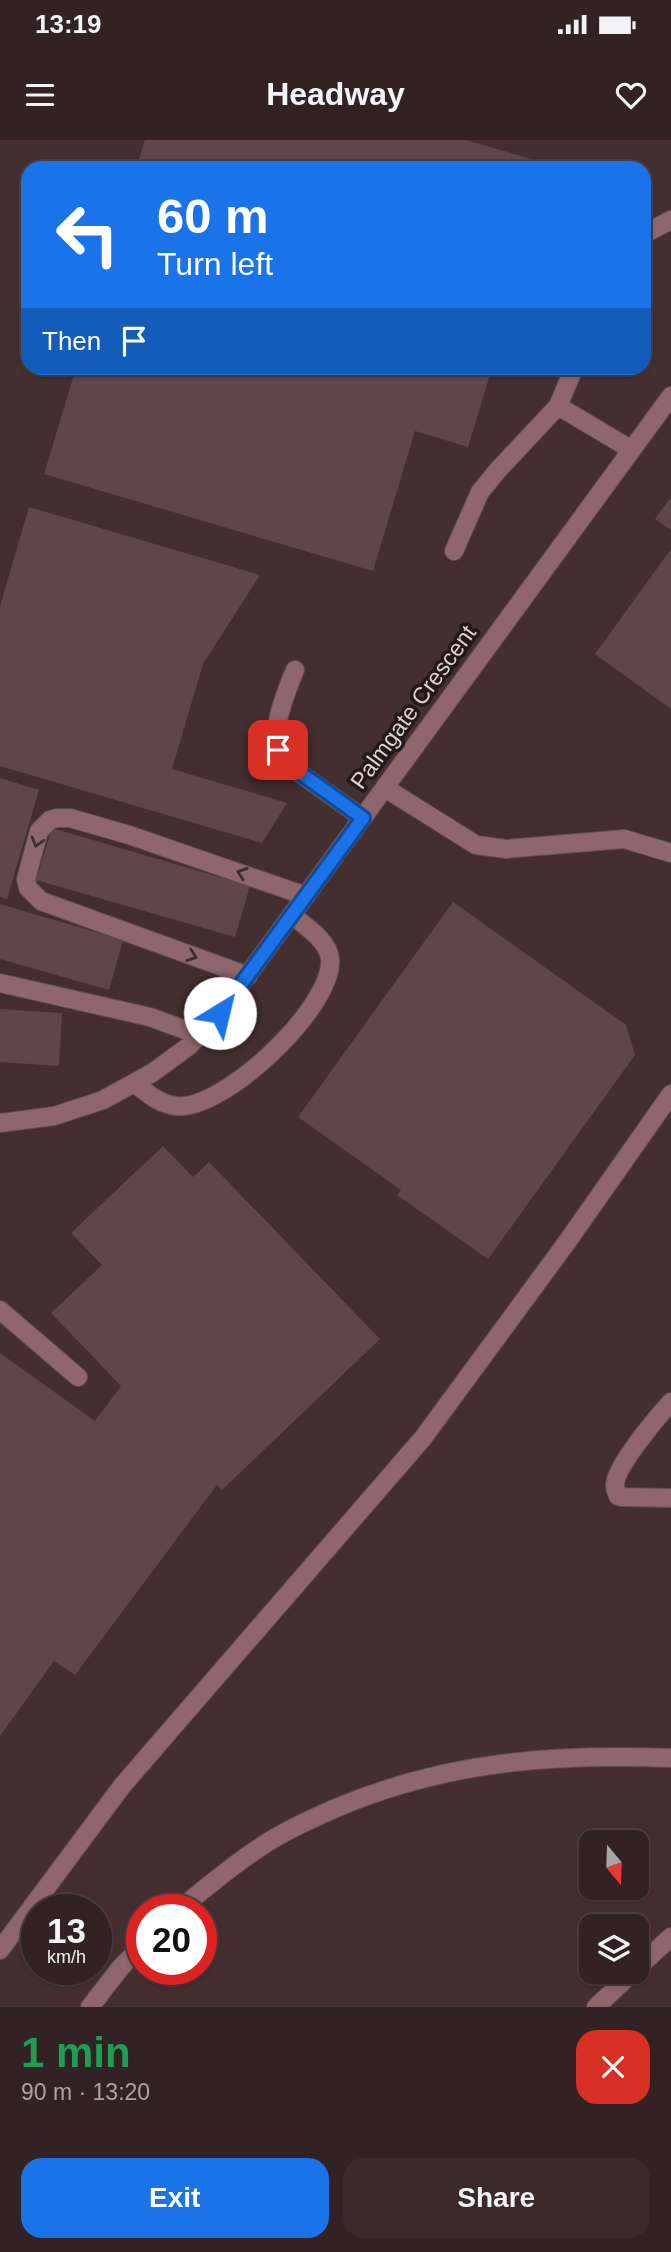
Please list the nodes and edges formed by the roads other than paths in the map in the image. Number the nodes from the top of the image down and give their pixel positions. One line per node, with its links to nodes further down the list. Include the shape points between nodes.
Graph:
1 (671, 220): 2 (street)
2 (651, 230)
3 (570, 375): 5 (street)
4 (671, 396): 6 (street, Palmgate Crescent)
5 (558, 406): 6 (street); 7 (street, via 480,492)
6 (632, 450): 9 (street, Palmgate Crescent)
7 (454, 551)
8 (295, 670): 10 (street, via 278,719 278,750 285,762)
9 (385, 788): 10 (street, Palmgate Crescent); 11 (street, via 476,845 506,849 624,839)
10 (363, 818): 12 (street, Palmgate Crescent)
11 (671, 853)
12 (306, 896): 13 (street, Palmgate Crescent); 14 (street, one-way to 14, via 70,818 50,820 39,831 26,879 41,901)
13 (292, 915): 14 (street, Palmgate Crescent); 17 (street, via 324,944 330,957 323,988 298,1026 244,1076 200,1102 176,1106 158,1101)
14 (248, 976): 16 (street, Palmgate Crescent)
15 (0, 983): 16 (street, via 150,1017)
16 (199, 1035): 17 (street, Palmgate Crescent)
17 (134, 1083): 19 (street, Palmgate Crescent, via 103,1100 54,1116)
18 (671, 1094): 27 (street, via 423,1438 122,1786)
19 (0, 1123)
20 (0, 1310): 21 (street)
21 (78, 1377)
22 (671, 1402): 23 (street, via 631,1453 615,1487 622,1497)
23 (671, 1499)
24 (671, 1758): 25 (street, via 542,1759 427,1776 371,1793 314,1818 258,1848)
25 (197, 1894)
26 (671, 1937): 28 (street)
27 (0, 1950)
28 (649, 1957)
29 (126, 1962): 31 (street)
30 (620, 1984): 32 (street)
31 (90, 2007)
32 (596, 2007)

